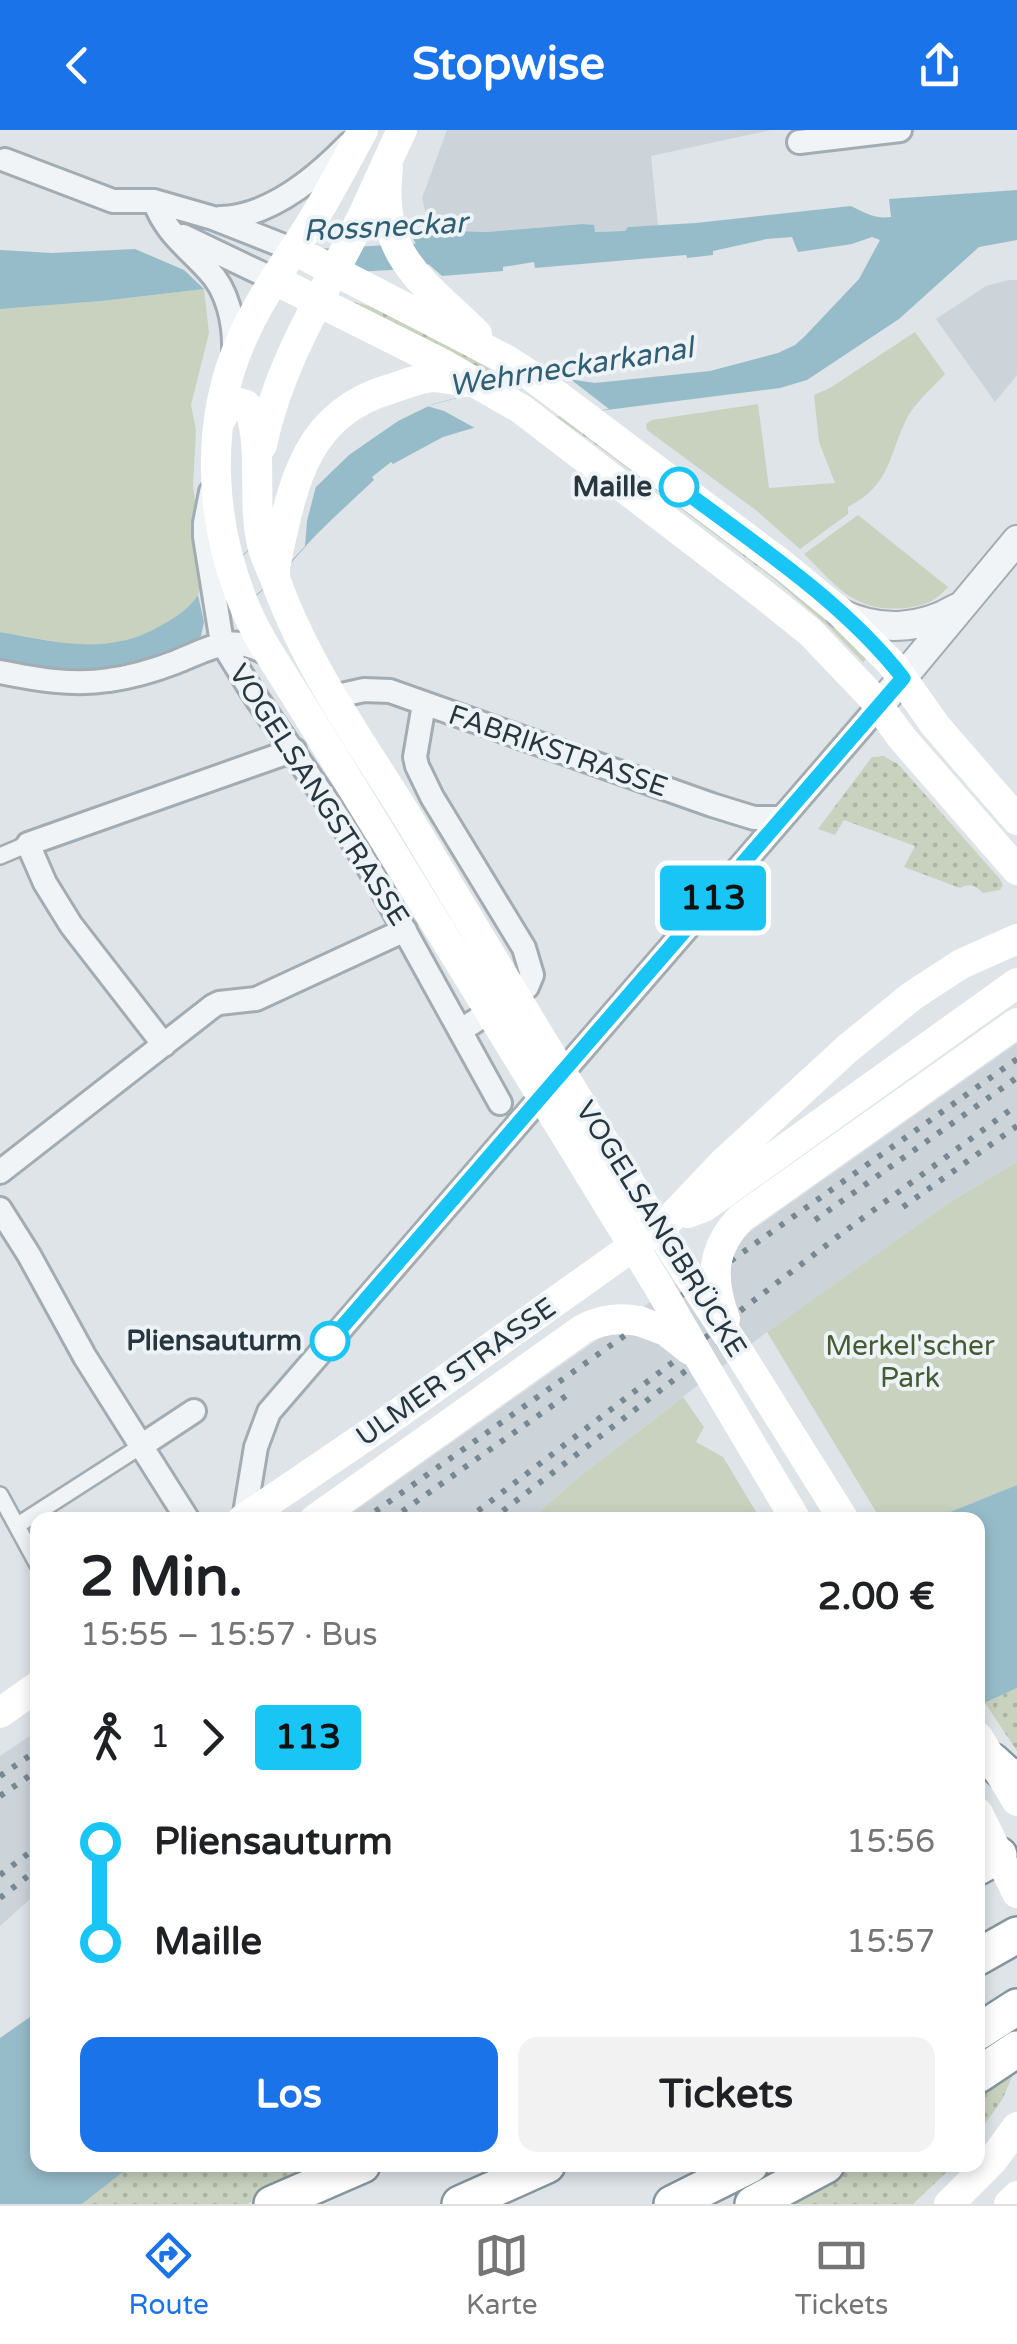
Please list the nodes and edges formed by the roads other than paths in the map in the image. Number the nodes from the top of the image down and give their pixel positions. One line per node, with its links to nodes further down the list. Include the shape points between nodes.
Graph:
1 (362, 130): 7 (street, via 275,202 246,216); 9 (main road, VOGELSANGBRÜCKE)
2 (900, 130): 4 (street)
3 (397, 142): 11 (main road); 13 (main road, via 386,195 400,256)
4 (800, 142)
5 (2, 159): 6 (street, via 113,201)
6 (154, 202): 7 (street); 8 (street, via 161,221)
7 (212, 218): 9 (street)
8 (184, 240): 10 (street); 12 (street, via 221,288 233,325)
9 (297, 245): 10 (main road, VOGELSANGBRÜCKE); 11 (main road)
10 (277, 283): 11 (main road); 12 (main road, VOGELSANGBRÜCKE)
11 (333, 284): 13 (main road); 14 (main road); 16 (main road, via 288,362)
12 (234, 358): 15 (main road, VOGELSANGBRÜCKE)
13 (505, 359): 20 (main road)
14 (486, 388): 18 (main road, via 427,378 374,394 330,421 296,481); 26 (main road, via 796,620)
15 (219, 423): 16 (main road, via 230,404 246,405); 21 (main road, VOGELSANGBRÜCKE, via 221,574)
16 (259, 463): 18 (main road, VOGELSANGBRÜCKE, via 261,539)
17 (1017, 540): 19 (street)
18 (276, 580): 24 (main road, VOGELSANGBRÜCKE)
19 (966, 602): 20 (street, via 928,622 898,627); 23 (street)
20 (840, 612): 23 (main road)
21 (233, 622): 22 (street, via 158,668 108,680); 27 (street, VOGELSANGSTRASSE, via 250,690); 30 (main road, VOGELSANGBRÜCKE, via 271,656)
22 (0, 672)
23 (903, 678): 26 (street); 29 (main road)
24 (333, 697): 25 (street, FABRIKSTRASSE, via 378,689); 30 (main road, VOGELSANGBRÜCKE)
25 (424, 704): 28 (street, FABRIKSTRASSE, via 726,810); 40 (street, via 417,766 524,948 532,975 528,987)
26 (879, 706): 28 (street); 33 (main road)
27 (294, 750): 31 (street); 35 (street, VOGELSANGSTRASSE)
28 (782, 818): 53 (street, via 270,1412)
29 (1017, 820)
30 (392, 821): 46 (main road, VOGELSANGBRÜCKE, bridge); 47 (main road, VOGELSANGBRÜCKE, bridge)
31 (28, 844): 32 (street); 41 (street, via 62,912)
32 (0, 856)
33 (1015, 870)
34 (1017, 916): 37 (main road)
35 (405, 930): 40 (street, VOGELSANGSTRASSE); 41 (street, via 256,999 213,1006)
36 (1017, 939): 37 (main road, ULMER STRASSE)
37 (962, 964): 45 (main road, ULMER STRASSE, via 872,1028)
38 (1017, 984): 45 (main road, ULMER STRASSE, via 704,1207)
39 (1017, 1023): 46 (main road, bridge, via 732,1227 718,1251 716,1278)
40 (460, 1031): 42 (street, VOGELSANGSTRASSE)
41 (164, 1045): 43 (street)
42 (500, 1103)
43 (0, 1172)
44 (0, 1208): 49 (street)
45 (666, 1222): 54 (main road, ULMER STRASSE)
46 (735, 1346): 57 (main road, VOGELSANGBRÜCKE)
47 (705, 1367): 55 (main road, bridge, via 680,1340 652,1324 628,1318 593,1324); 56 (main road, VOGELSANGBRÜCKE)
48 (194, 1411): 49 (street)
49 (142, 1446): 51 (street); 52 (street)
50 (0, 1495): 59 (street)
51 (40, 1512)
52 (183, 1512)
53 (244, 1512)
54 (255, 1512)
55 (325, 1512)
56 (791, 1512)
57 (839, 1512)
58 (30, 1518): 59 (street)
59 (18, 1526): 60 (street)
60 (30, 1549)
61 (30, 1693): 63 (main road)
62 (30, 1706): 63 (main road)
63 (0, 1717)
64 (985, 1826): 65 (main road)
65 (1007, 1867)
66 (1017, 1935): 67 (highway)
67 (985, 1953)
68 (1017, 2007): 69 (highway)
69 (985, 2028)
70 (1017, 2049): 71 (highway)
71 (985, 2070)
72 (1017, 2127): 73 (main road)
73 (985, 2169)
74 (346, 2172): 80 (highway)
75 (531, 2172): 81 (highway)
76 (736, 2172): 82 (highway)
77 (813, 2172): 83 (highway)
78 (982, 2172): 84 (main road)
79 (1017, 2196): 85 (main road)
80 (272, 2204)
81 (460, 2204)
82 (672, 2204)
83 (753, 2204)
84 (949, 2204)
85 (1008, 2204)

